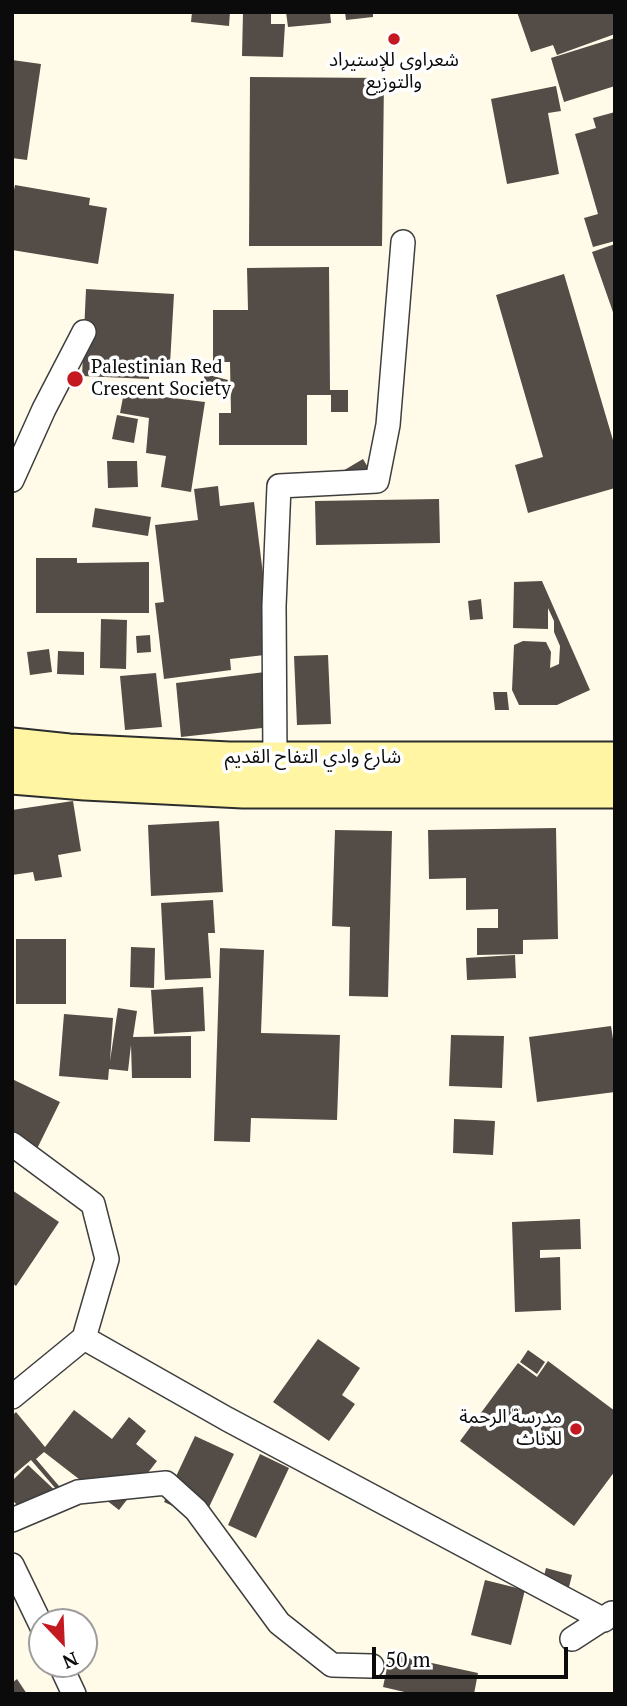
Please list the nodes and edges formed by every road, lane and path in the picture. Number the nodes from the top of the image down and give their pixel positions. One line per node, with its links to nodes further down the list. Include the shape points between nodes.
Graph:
1 (404, 242): 5 (street, via 388,425 377,481 279,486)
2 (84, 332): 3 (street)
3 (12, 480)
4 (12, 745): 5 (street, شارع وادي التفاح القديم)
5 (275, 759): 6 (street, شارع وادي التفاح القديم)
6 (615, 759)
7 (12, 777): 8 (street, شارع وادي التفاح القديم, via 243,791)
8 (615, 791)
9 (12, 1144): 10 (street, via 93,1203 107,1259)
10 (84, 1338): 11 (street); 15 (street, via 227,1419)
11 (12, 1397)
12 (12, 1520): 17 (street, via 78,1492 166,1483 195,1510 279,1623 332,1665)
13 (12, 1565): 14 (street)
14 (33, 1608)
15 (609, 1616): 16 (street)
16 (572, 1639)
17 (372, 1666)
18 (67, 1678): 19 (street)
19 (74, 1694)

